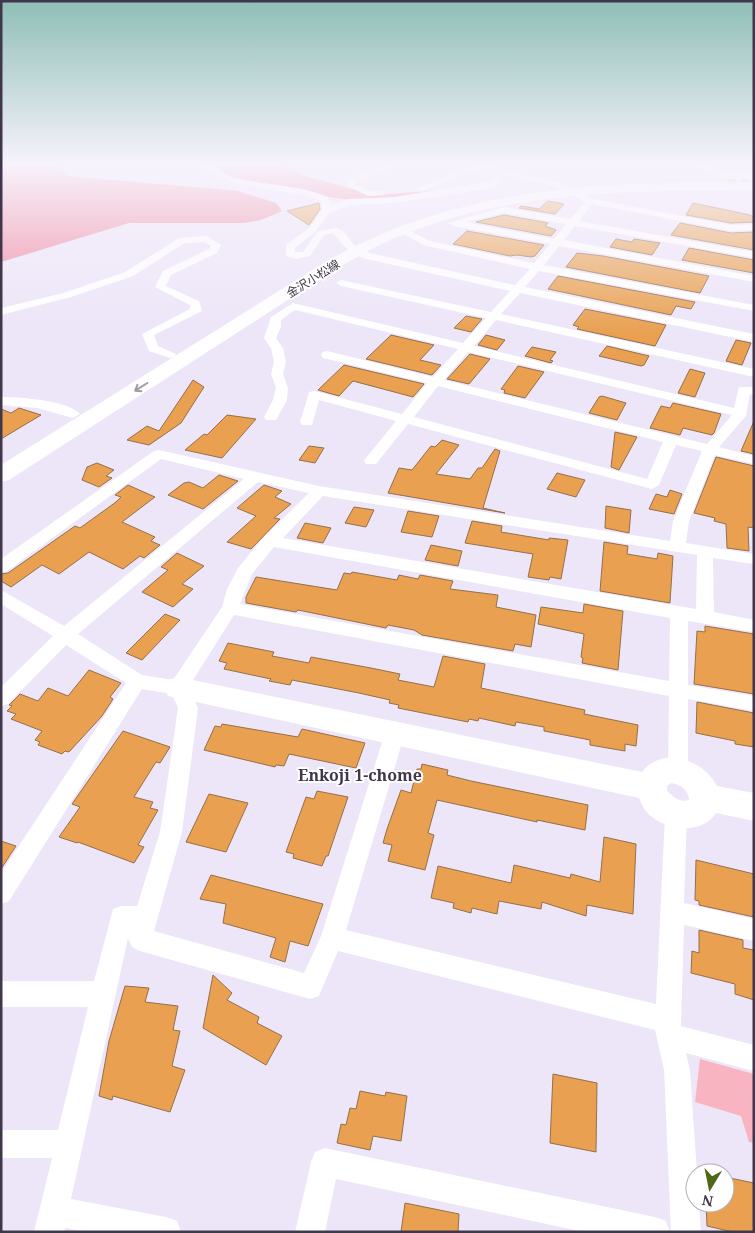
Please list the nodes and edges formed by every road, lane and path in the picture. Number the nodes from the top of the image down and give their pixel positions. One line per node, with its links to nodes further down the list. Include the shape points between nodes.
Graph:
1 (319, 220): 12 (street, via 312,230 290,247 290,254 309,253 321,233 334,230)
2 (413, 220): 12 (main road, 金沢小松線, via 393,226)
3 (437, 220): 10 (main road, 金沢小松線)
4 (467, 220): 11 (street, via 454,223)
5 (555, 220): 8 (street)
6 (574, 220): 8 (street)
7 (694, 220): 9 (street, via 731,228)
8 (573, 223): 11 (street); 13 (street)
9 (754, 228)
10 (402, 230): 12 (main road, 金沢小松線); 14 (street, via 427,243)
11 (557, 242): 14 (street); 15 (street)
12 (353, 249): 17 (street, via 402,265); 23 (main road, 金沢小松線); 39 (main road, 金沢小松線, one-way to 39)
13 (754, 255)
14 (537, 267): 17 (street); 18 (street)
15 (754, 279)
16 (341, 284): 20 (street)
17 (517, 289): 20 (street); 21 (street)
18 (754, 308)
19 (1, 312): 23 (street, via 129,274 183,240 207,240 216,245 213,251 168,272 160,288 195,303 196,310 148,334 153,348)
20 (492, 317): 22 (street); 25 (street)
21 (754, 338)
22 (466, 347): 26 (street); 29 (street); 31 (street, via 293,306 275,319 270,338 277,348 280,362 277,374 282,388)
23 (170, 354): 30 (main road, 金沢小松線)
24 (327, 355): 26 (street)
25 (754, 373)
26 (436, 381): 32 (street); 34 (street)
27 (754, 391): 29 (street, via 744,390)
28 (1, 401): 30 (street, via 24,400)
29 (739, 413): 35 (street)
30 (72, 414): 36 (main road, 金沢小松線)
31 (271, 417)
32 (405, 420): 33 (street, via 314,395); 34 (street, via 652,485); 38 (street)
33 (307, 422)
34 (671, 440): 35 (street)
35 (710, 449): 37 (street); 43 (street, via 681,521)
36 (1, 458)
37 (754, 460)
38 (370, 461)
39 (1, 475)
40 (255, 477): 41 (street); 46 (street, via 159,454); 52 (street)
41 (319, 491): 42 (street, via 307,507); 43 (street)
42 (270, 541): 48 (street, via 234,588); 49 (street)
43 (677, 547): 44 (street)
44 (705, 552): 45 (street); 50 (street)
45 (754, 560)
46 (1, 567)
47 (1, 596): 52 (street)
48 (230, 608): 54 (street); 55 (street)
49 (679, 613): 50 (street); 55 (street)
50 (705, 617): 51 (street)
51 (754, 626)
52 (65, 635): 53 (street); 56 (street)
53 (137, 681): 54 (street); 64 (street)
54 (178, 688): 58 (street); 66 (street, via 188,708 171,832)
55 (679, 689): 57 (street); 59 (street)
56 (1, 699)
57 (754, 704)
58 (395, 734): 60 (street); 68 (street)
59 (678, 771): 60 (street, via 669,770 656,776); 61 (street, via 700,783)
60 (651, 788): 63 (street, via 661,806)
61 (705, 797): 62 (street); 63 (street, via 705,804 700,810)
62 (754, 807)
63 (676, 814): 65 (street)
64 (1, 893)
65 (673, 911): 67 (street); 71 (street)
66 (145, 918): 68 (street, via 140,939 310,987); 70 (street, via 121,917)
67 (754, 930)
68 (332, 938): 71 (street)
69 (1, 994): 70 (street)
70 (103, 994): 74 (street)
71 (668, 1028): 72 (street); 79 (street, via 677,1070)
72 (754, 1058)
73 (1, 1144): 74 (street)
74 (69, 1144): 75 (street)
75 (52, 1221): 76 (street)
76 (166, 1232)
77 (310, 1232): 78 (street, via 325,1162)
78 (655, 1232)
79 (686, 1232)

